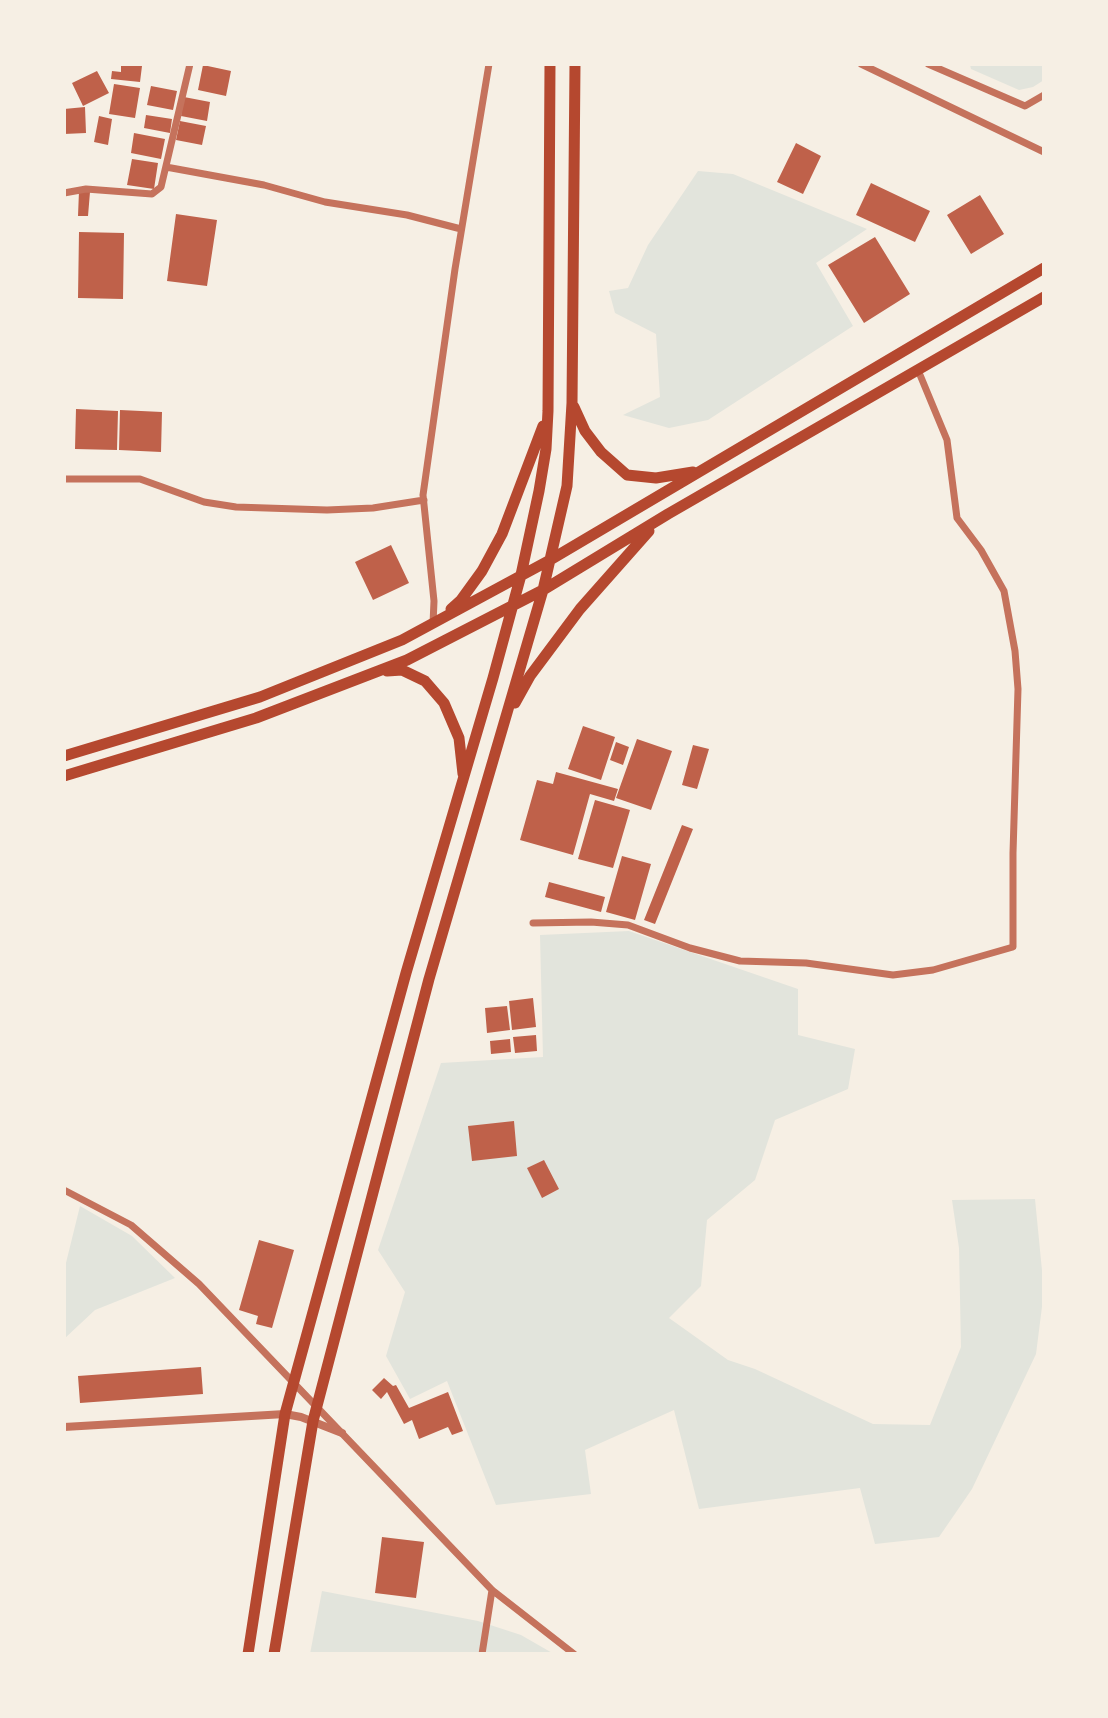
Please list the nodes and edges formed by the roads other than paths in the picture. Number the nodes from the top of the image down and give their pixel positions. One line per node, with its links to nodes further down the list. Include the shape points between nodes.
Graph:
1 (190, 64): 9 (street)
2 (489, 64): 11 (street)
3 (550, 64): 16 (main road)
4 (575, 64): 15 (main road)
5 (861, 64): 8 (street)
6 (928, 64): 7 (street, via 1025,106)
7 (1044, 95)
8 (1044, 152)
9 (166, 167): 10 (street, via 161,187 152,194 86,189); 11 (street)
10 (64, 193)
11 (461, 229): 19 (street)
12 (1044, 268): 17 (main road)
13 (1044, 297): 14 (main road)
14 (918, 370): 20 (main road); 31 (street, via 947,440 957,518 1004,591 1015,651 1013,947 933,970 893,975 806,963 740,961 628,925)
15 (572, 403): 17 (main road, via 601,452 627,475 656,478); 21 (main road, via 567,486)
16 (548, 411): 22 (main road, via 544,463); 25 (main road, via 502,534 461,600)
17 (702, 470): 21 (main road)
18 (64, 479): 19 (street, via 140,479 204,502 236,507 327,510)
19 (424, 500): 25 (street)
20 (668, 514): 23 (main road); 27 (main road, via 580,609 530,676)
21 (550, 560): 22 (main road); 23 (main road)
22 (521, 575): 24 (main road); 25 (main road)
23 (543, 590): 24 (main road); 27 (main road)
24 (513, 605): 26 (main road); 30 (main road)
25 (434, 623): 28 (main road, via 260,697)
26 (375, 672): 29 (main road, via 256,718); 30 (main road, via 402,670 425,681 444,703 459,738)
27 (505, 721): 34 (main road, via 429,979)
28 (64, 756)
29 (64, 776)
30 (463, 784): 33 (main road)
31 (533, 923)
32 (64, 1190): 33 (street, via 131,1225 199,1284)
33 (293, 1382): 34 (street); 35 (main road)
34 (317, 1407): 36 (main road); 38 (street)
35 (285, 1414): 36 (street); 37 (street); 40 (main road)
36 (313, 1421): 38 (street); 41 (main road)
37 (64, 1427)
38 (342, 1433): 39 (street)
39 (492, 1590): 42 (street); 43 (street)
40 (248, 1654)
41 (274, 1654)
42 (482, 1654)
43 (574, 1654)

